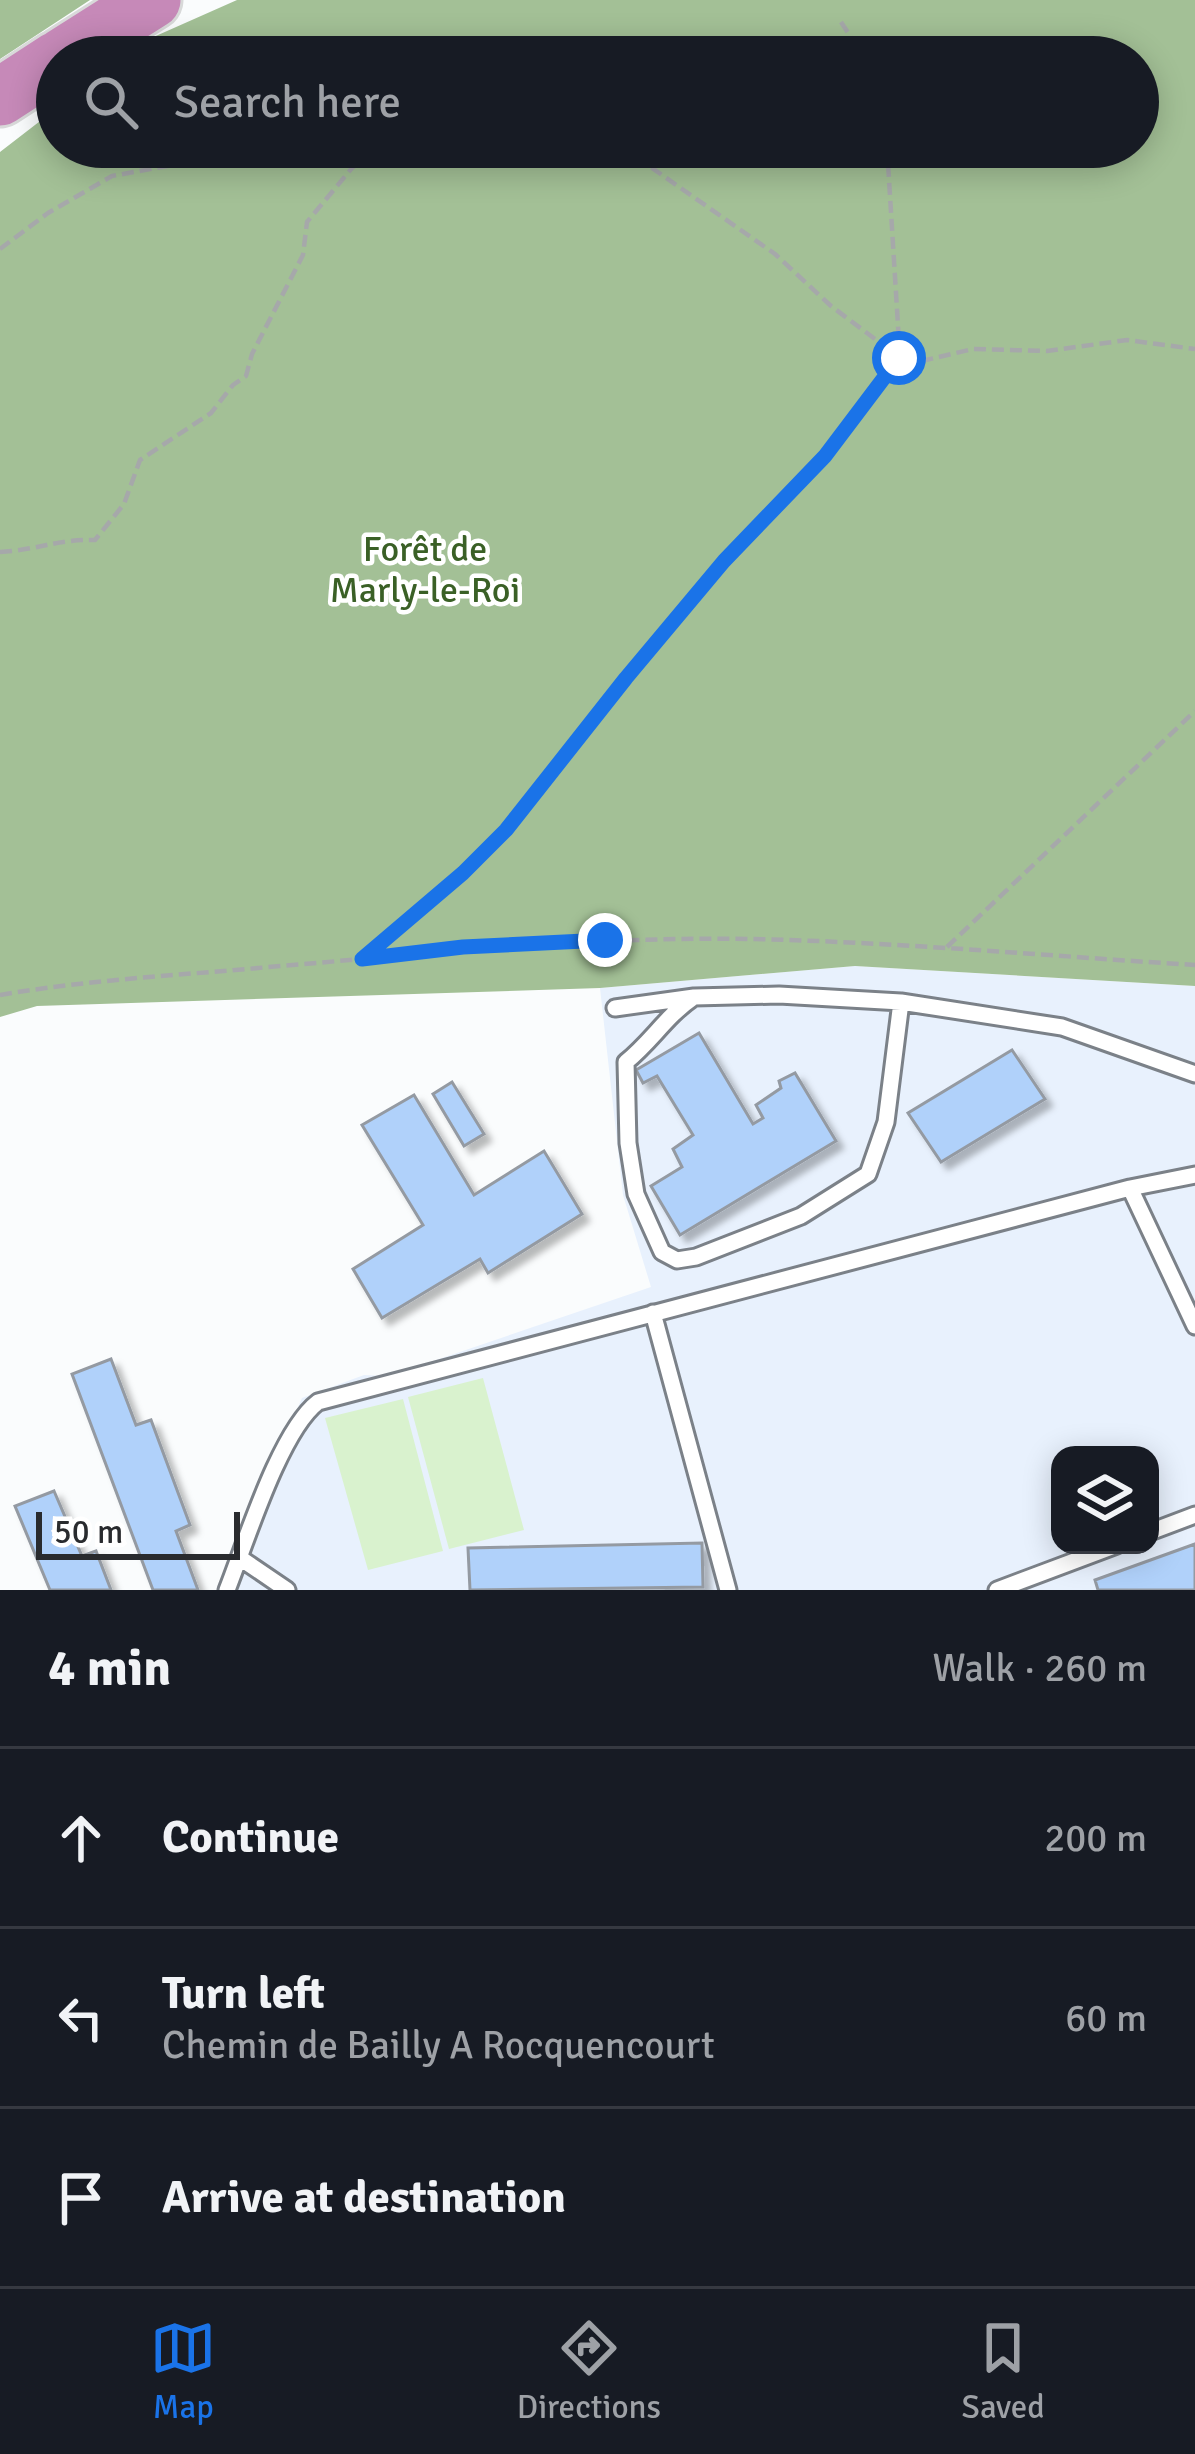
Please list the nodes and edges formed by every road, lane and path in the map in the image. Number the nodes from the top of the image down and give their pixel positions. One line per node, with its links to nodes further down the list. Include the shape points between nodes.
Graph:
1 (152, 0): 3 (highway)
2 (841, 22): 4 (path)
3 (94, 36)
4 (850, 36)
5 (36, 73): 6 (highway)
6 (0, 97)
7 (156, 168): 11 (path, via 112,176)
8 (352, 168): 14 (path, via 307,222 303,255 246,376 211,413 140,460 124,504 95,540 55,539 39,550)
9 (652, 168): 13 (path, via 775,254)
10 (887, 168): 13 (path)
11 (0, 249)
12 (1195, 349): 13 (path, via 1126,340)
13 (899, 358): 17 (path, via 506,830)
14 (0, 552)
15 (1195, 711): 16 (path)
16 (945, 949): 17 (path, via 605,940); 18 (path)
17 (362, 959): 19 (path, via 87,980)
18 (1195, 965)
19 (0, 995)
20 (694, 997): 21 (lane); 21 (lane, via 626,1063 636,1194 662,1252 677,1260 801,1216 868,1174 886,1122); 22 (lane)
21 (902, 1002): 23 (lane, via 1062,1027)
22 (615, 1008)
23 (1195, 1074)
24 (1195, 1175): 25 (lane)
25 (1130, 1188): 26 (lane); 27 (lane)
26 (652, 1313): 31 (lane, via 319,1402 304,1413); 35 (lane)
27 (1195, 1326)
28 (1195, 1516): 29 (lane)
29 (1159, 1529)
30 (1094, 1554): 32 (lane)
31 (240, 1558): 33 (lane); 34 (lane)
32 (1008, 1588)
33 (227, 1590)
34 (287, 1590)
35 (728, 1590)

